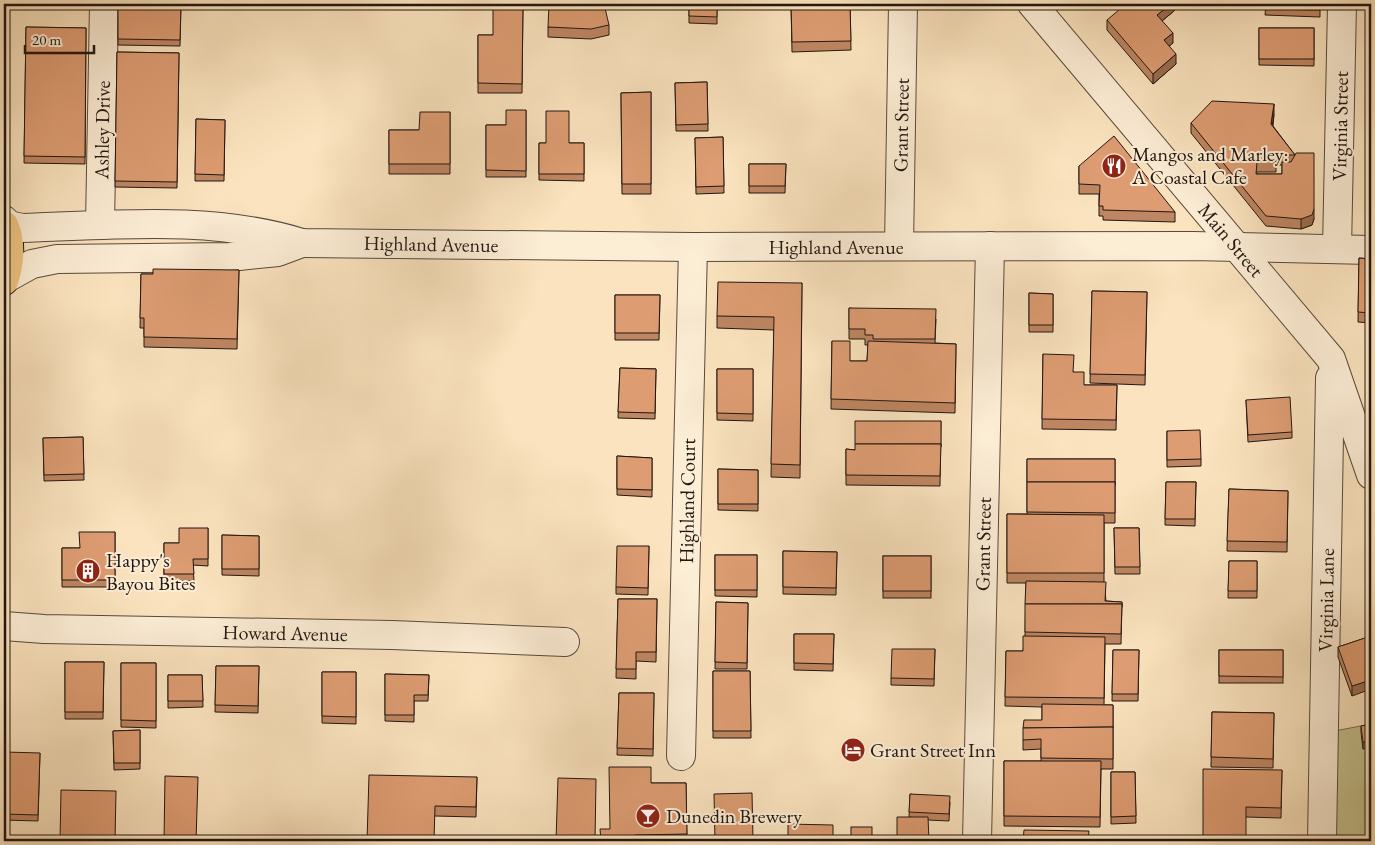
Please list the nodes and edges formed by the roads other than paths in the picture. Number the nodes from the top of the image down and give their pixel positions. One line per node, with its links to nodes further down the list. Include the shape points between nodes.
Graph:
1 (104, 4): 7 (street, Ashley Drive)
2 (904, 4): 9 (street, Grant Street)
3 (1032, 4): 12 (street, Main Street)
4 (1342, 4): 13 (street, Virginia Street)
5 (4, 220): 7 (street, Highland Avenue, via 9,225 22,228)
6 (4, 225): 15 (main road, via 9,255)
7 (100, 225): 8 (street, Highland Avenue, via 160,223 214,227 279,235)
8 (302, 242): 11 (street, Highland Avenue); 15 (street, Highland Avenue, via 278,252 230,257 40,261)
9 (899, 246): 10 (street, Highland Avenue); 11 (street, Highland Avenue)
10 (990, 246): 12 (street, Highland Avenue); 21 (street, Grant Street)
11 (693, 247): 20 (street, Highland Court)
12 (1237, 247): 13 (street, Highland Avenue); 16 (street, Main Street)
13 (1337, 248): 14 (street, Highland Avenue)
14 (1371, 250)
15 (4, 280)
16 (1330, 359): 17 (street, Main Street); 22 (street, Virginia Lane)
17 (1371, 475)
18 (4, 626): 19 (street, Howard Avenue)
19 (565, 642)
20 (681, 756)
21 (977, 841)
22 (1322, 841)

